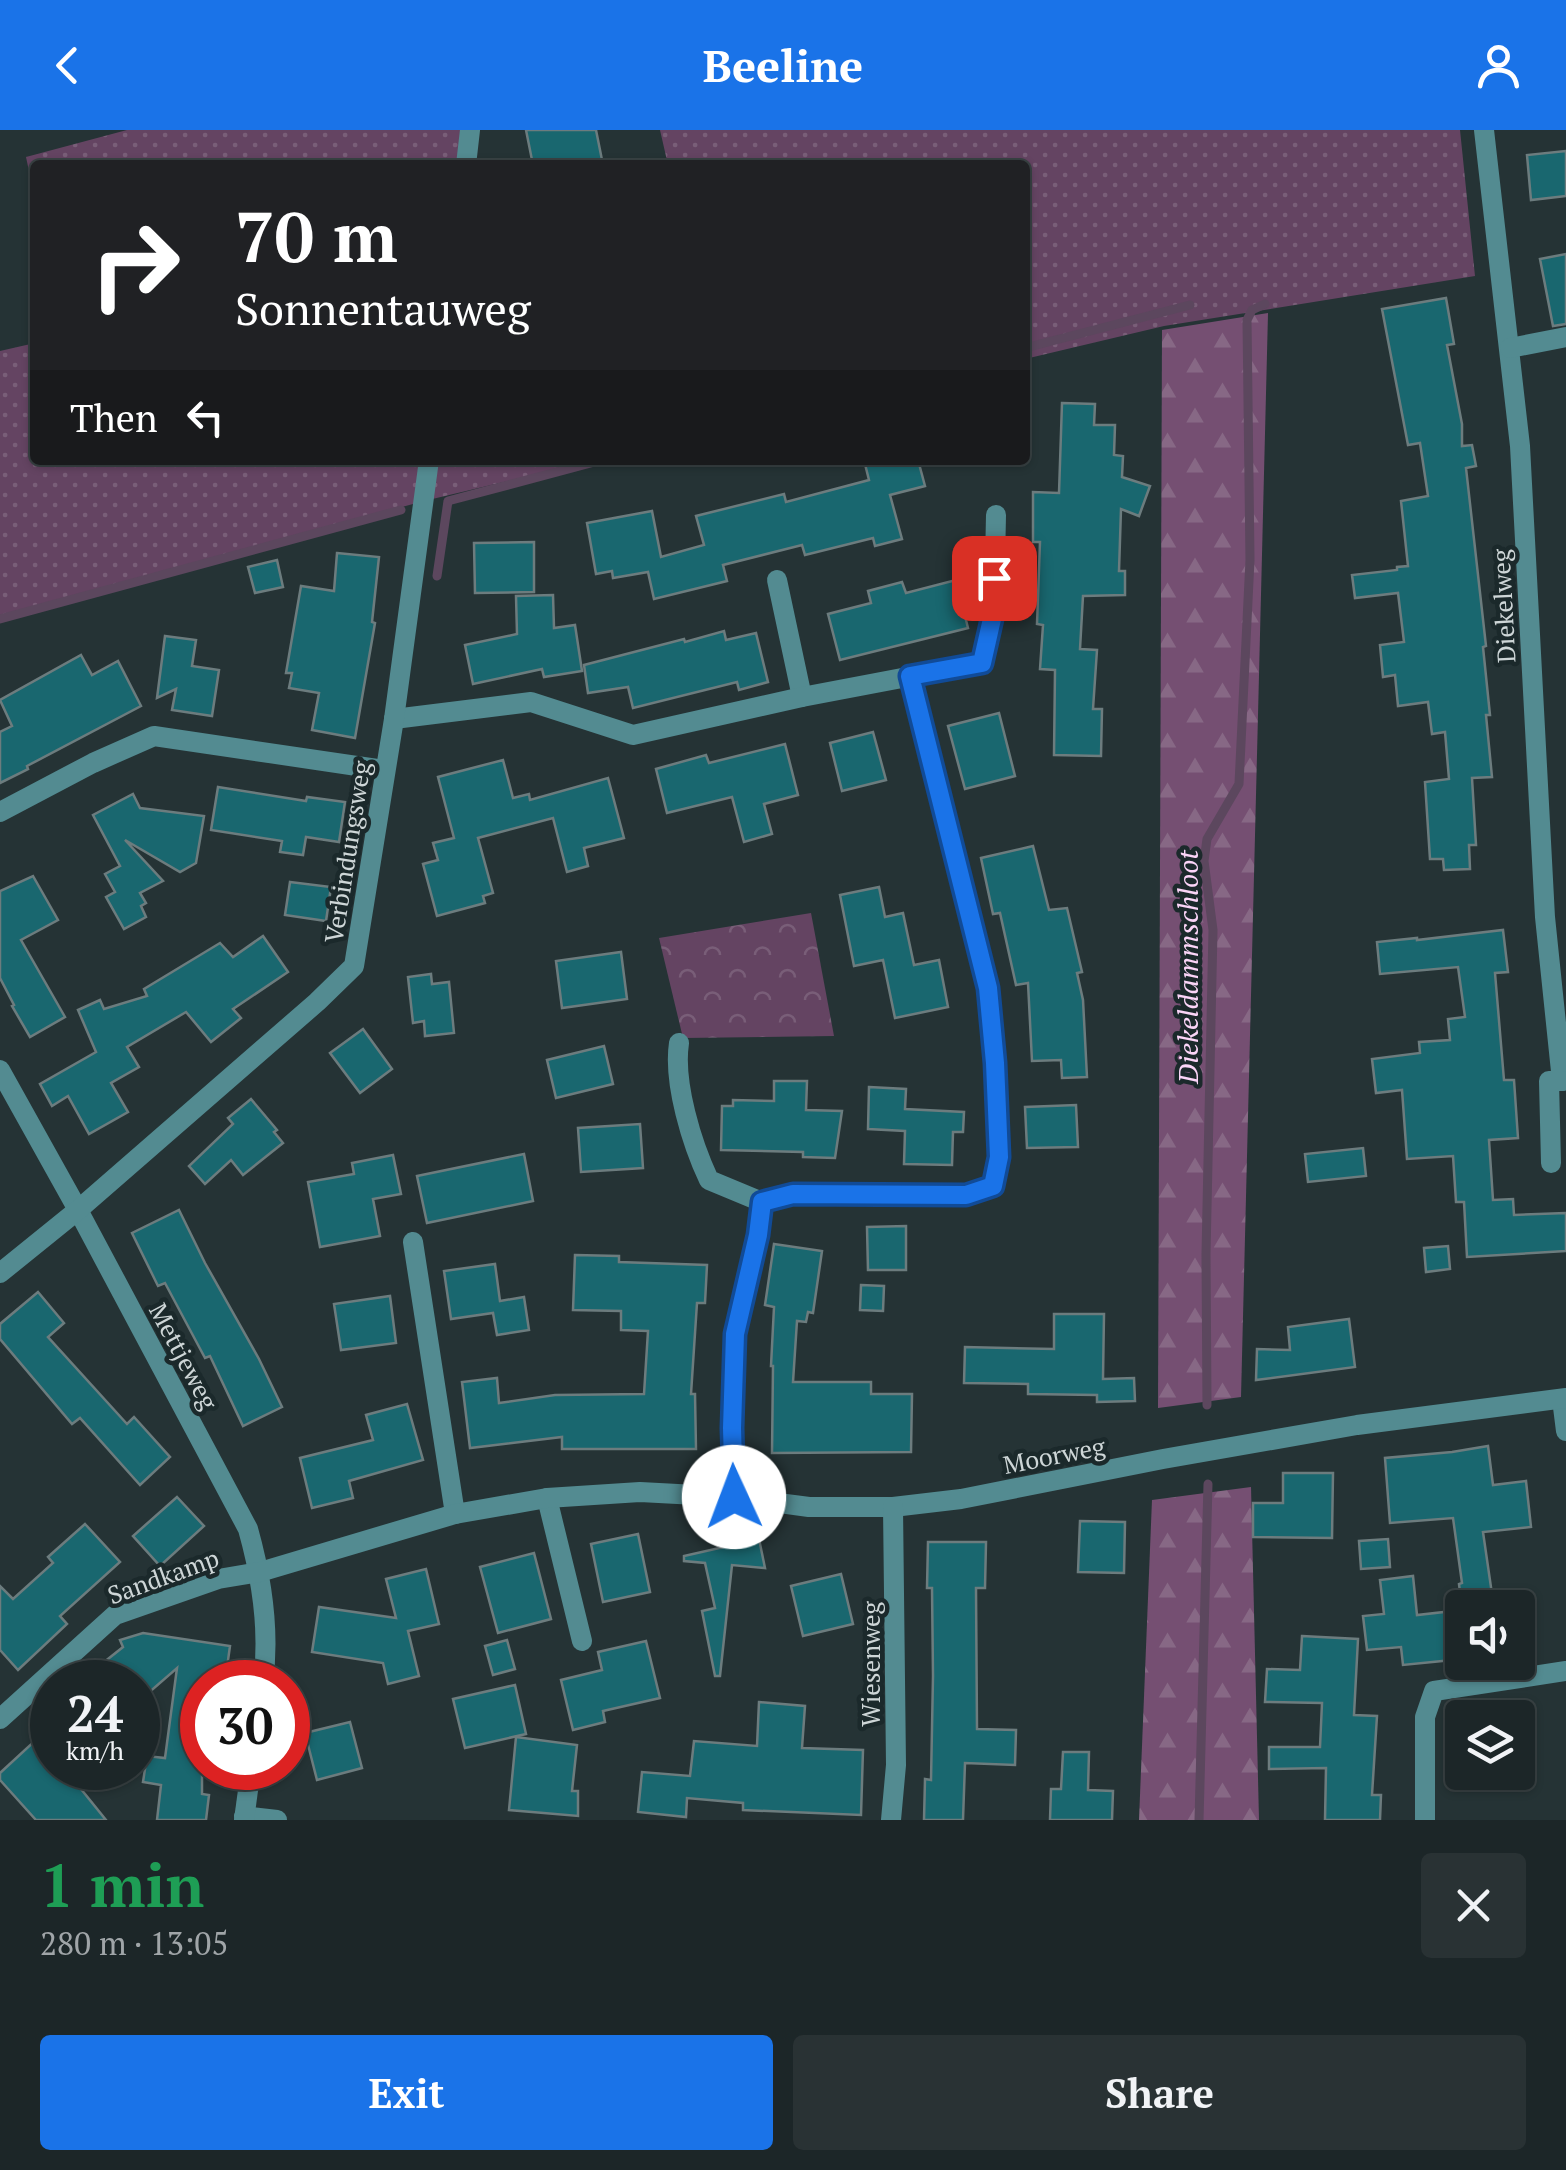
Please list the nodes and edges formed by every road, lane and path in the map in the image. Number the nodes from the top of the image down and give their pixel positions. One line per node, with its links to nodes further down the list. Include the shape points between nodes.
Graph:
1 (470, 130): 3 (street)
2 (1484, 130): 5 (street, Diekelweg)
3 (467, 160)
4 (1566, 337): 5 (street)
5 (1510, 348): 16 (street, Diekelweg, via 1545,917)
6 (428, 465): 11 (street, Verbindungsweg)
7 (996, 515): 9 (street, via 994,610 982,663)
8 (777, 580): 10 (street)
9 (910, 676): 10 (street); 18 (street, via 988,988 999,1157 993,1186 966,1195 793,1194)
10 (802, 697): 11 (street, via 633,735 531,702)
11 (394, 719): 12 (street, Verbindungsweg)
12 (384, 770): 13 (street, via 154,736); 19 (street, Verbindungsweg, via 354,966)
13 (0, 812)
14 (678, 1044): 18 (street, via 695,1150 708,1180)
15 (0, 1070): 19 (street, Mettjeweg)
16 (1564, 1081): 17 (street, Diekelweg, via 1549,1081)
17 (1550, 1163)
18 (762, 1202): 24 (street, via 735,1334)
19 (78, 1210): 21 (street, Verbindungsweg); 28 (street, Mettjeweg, via 248,1529)
20 (413, 1242): 27 (street)
21 (0, 1273)
22 (1564, 1398): 23 (street); 26 (street, Moorweg, via 1357,1425)
23 (1566, 1431)
24 (734, 1497): 25 (street, Moorweg, via 640,1492); 26 (street, Moorweg)
25 (548, 1498): 27 (street, Moorweg); 29 (street)
26 (893, 1506): 36 (street, Wiesenweg)
27 (455, 1514): 28 (street, Moorweg)
28 (260, 1572): 30 (street, Mettjeweg); 32 (street, Sandkamp, via 218,1579 114,1616)
29 (582, 1641)
30 (266, 1660)
31 (1566, 1671): 37 (street, via 1434,1691 1425,1717)
32 (0, 1719)
33 (248, 1790): 34 (street)
34 (244, 1818): 35 (street)
35 (277, 1820)
36 (891, 1820)
37 (1425, 1820)

